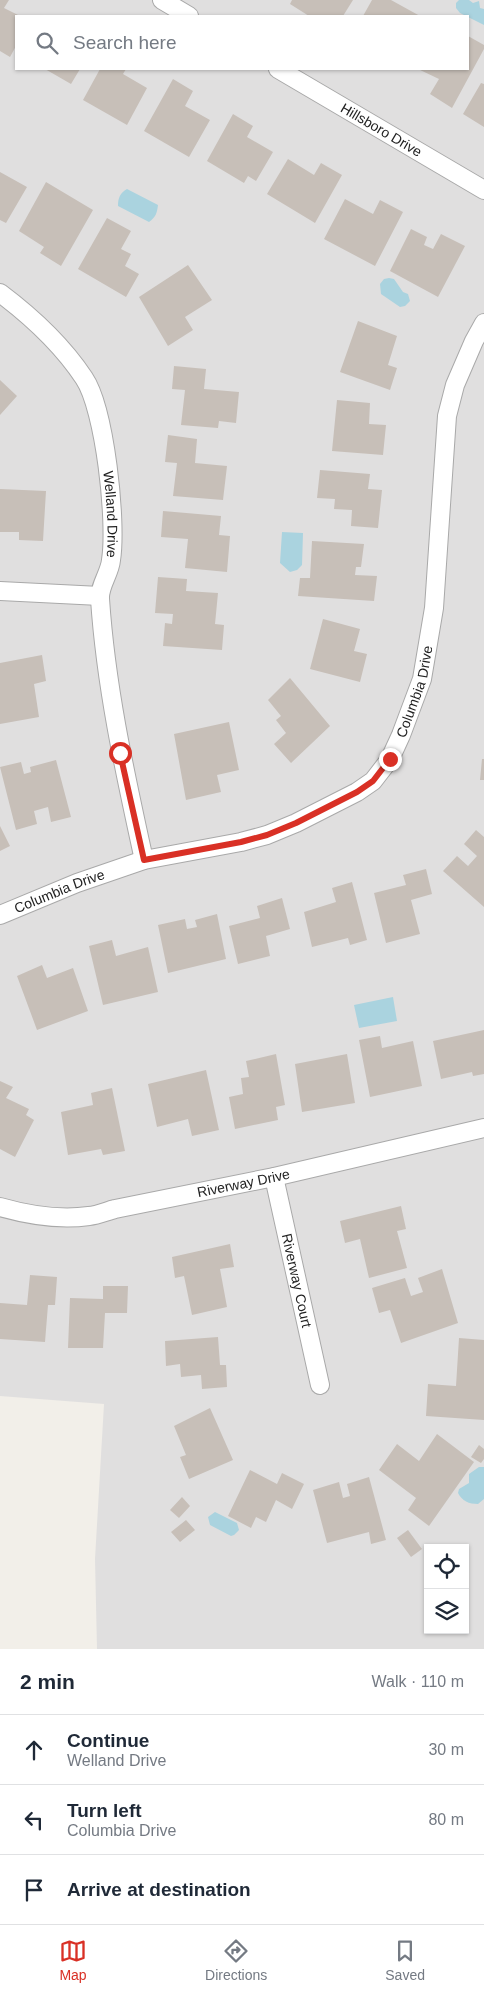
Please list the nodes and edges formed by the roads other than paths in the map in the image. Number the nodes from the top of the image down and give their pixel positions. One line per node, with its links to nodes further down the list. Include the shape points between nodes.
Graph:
1 (162, 0): 2 (street)
2 (187, 15)
3 (280, 70): 4 (street, Hillsboro Drive)
4 (484, 190)
5 (0, 293): 8 (street, Welland Drive, via 47,333 68,356 86,380 96,408 109,476 112,514 111,560)
6 (484, 324): 9 (street, Columbia Drive, via 455,385 447,416 429,644 422,679 390,759 373,781 357,792 267,835)
7 (0, 590): 8 (street)
8 (100, 596): 9 (street, Welland Drive, via 105,658 119,744)
9 (144, 860): 10 (street, Columbia Drive)
10 (0, 914)
11 (484, 1128): 12 (street, Riverway Drive)
12 (274, 1177): 13 (street, Riverway Drive, via 90,1216 24,1214); 14 (street, Riverway Court)
13 (0, 1207)
14 (320, 1385)

